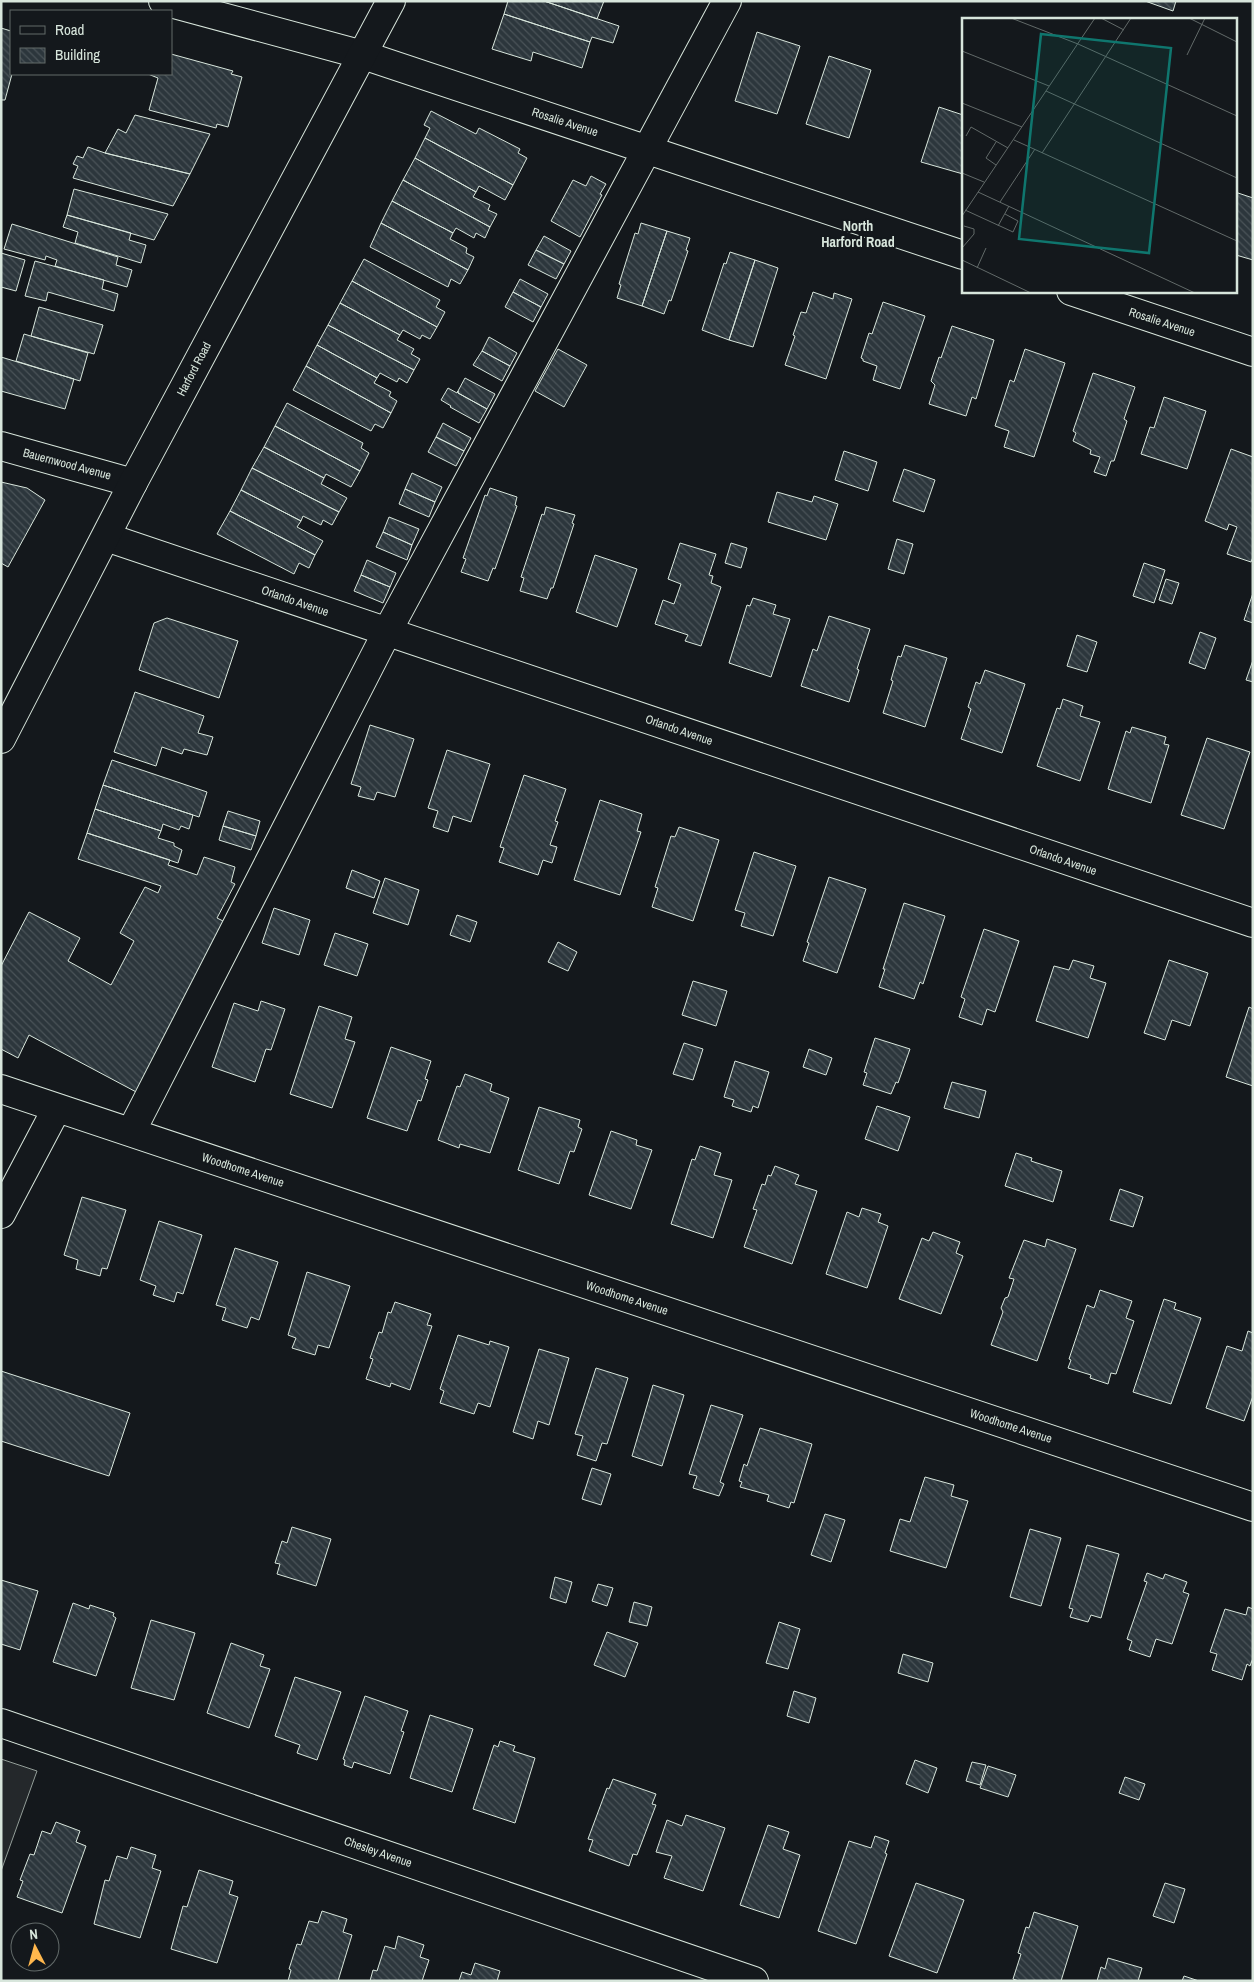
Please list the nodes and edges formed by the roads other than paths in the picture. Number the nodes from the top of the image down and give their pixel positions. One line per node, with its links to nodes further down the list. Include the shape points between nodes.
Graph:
1 (163, 1): 4 (street, Rosalie Avenue)
2 (391, 1): 4 (street, Harford Road)
3 (727, 1): 5 (street)
4 (363, 55): 5 (street, Rosalie Avenue); 10 (street, Harford Road)
5 (646, 149): 6 (street, Rosalie Avenue); 12 (street)
6 (962, 255)
7 (1074, 292): 8 (street, Rosalie Avenue)
8 (1253, 352)
9 (1, 446): 10 (street, Bauernwood Avenue)
10 (133, 483): 11 (street, Harford Road)
11 (106, 538): 12 (street, Orlando Avenue); 13 (street, Harford Road)
12 (387, 632): 14 (street, Orlando Avenue); 17 (street)
13 (1, 739)
14 (1253, 923)
15 (1, 1089): 16 (street, Woodhome Avenue)
16 (57, 1108): 17 (street, Woodhome Avenue); 18 (street)
17 (131, 1132): 19 (street, Woodhome Avenue)
18 (1, 1214)
19 (1253, 1507)
20 (1, 1723): 21 (street, Chesley Avenue)
21 (754, 1981)

